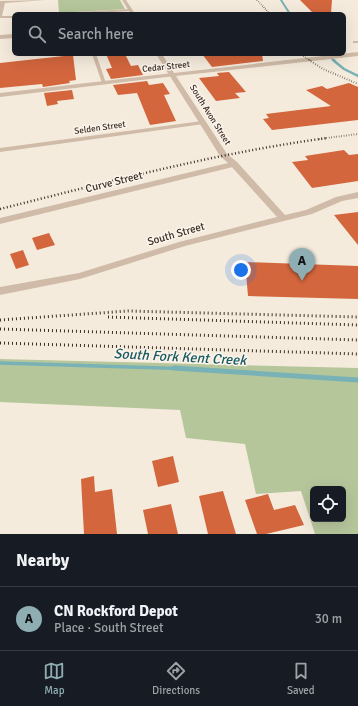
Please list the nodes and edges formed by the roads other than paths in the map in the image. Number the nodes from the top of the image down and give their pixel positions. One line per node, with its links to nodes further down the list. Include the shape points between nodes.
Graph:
1 (44, 0): 3 (street)
2 (124, 0): 4 (street)
3 (2, 1): 5 (street)
4 (131, 12)
5 (0, 17): 6 (lane)
6 (12, 17)
7 (12, 36): 8 (street)
8 (0, 37)
9 (358, 54): 13 (street, Cedar Street)
10 (95, 56): 15 (lane)
11 (159, 56): 14 (street, South Avon Street)
12 (343, 56): 14 (street, Cedar Street)
13 (346, 56)
14 (173, 75): 15 (street, Cedar Street); 17 (street, South Avon Street)
15 (104, 83): 16 (street, Cedar Street)
16 (0, 95)
17 (202, 123): 18 (street, Selden Street); 19 (street, South Avon Street, via 224,156)
18 (0, 150)
19 (234, 164): 21 (street, South Avon Street); 22 (street, Curve Street)
20 (358, 195): 21 (street, South Street, via 339,199 309,212)
21 (282, 218): 23 (street, South Street, via 182,244 80,276)
22 (0, 221)
23 (0, 291)

